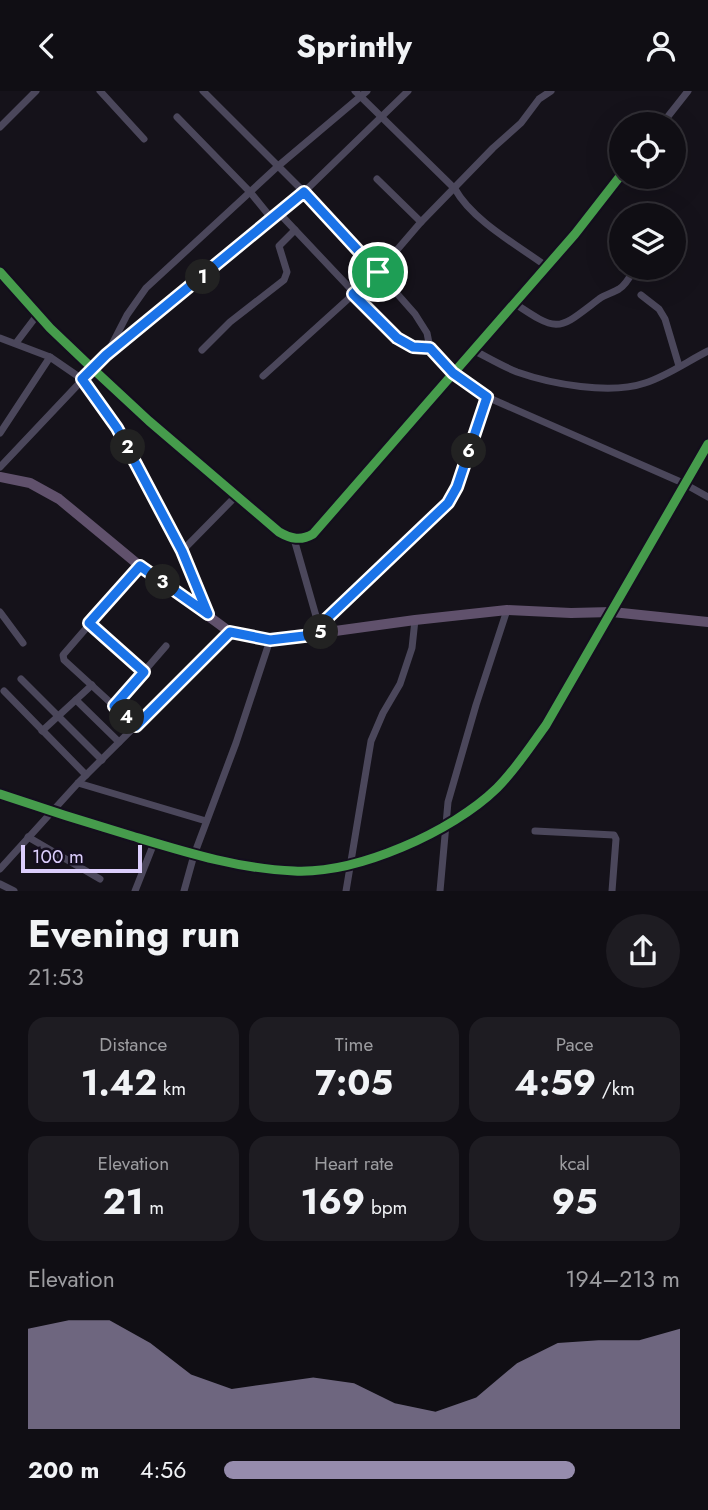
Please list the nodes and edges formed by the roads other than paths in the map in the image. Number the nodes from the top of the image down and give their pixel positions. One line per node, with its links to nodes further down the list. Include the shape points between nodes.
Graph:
1 (36, 91): 12 (street)
2 (100, 91): 13 (street)
3 (204, 91): 14 (street)
4 (367, 91): 8 (street)
5 (408, 91): 11 (street)
6 (551, 91): 16 (street)
7 (688, 91): 9 (street)
8 (357, 94): 11 (street); 14 (street)
9 (671, 112)
10 (177, 117): 18 (street)
11 (380, 118): 16 (street); 19 (street)
12 (0, 127)
13 (144, 139)
14 (278, 167): 18 (street); 19 (street)
15 (377, 179): 21 (street)
16 (455, 189): 21 (street); 23 (street, via 473,212)
17 (610, 189): 23 (street)
18 (250, 192): 20 (street); 37 (street, via 146,288)
19 (304, 192): 20 (street); 25 (street)
20 (276, 216): 22 (street); 37 (street)
21 (421, 222): 25 (street)
22 (295, 230): 27 (street); 35 (street, via 279,246 284,280 230,322)
23 (546, 266): 29 (street)
24 (0, 272): 30 (street)
25 (378, 272): 27 (street); 33 (street, via 415,314)
26 (627, 280): 29 (street, via 565,323 541,320)
27 (353, 294): 33 (street, via 397,338 413,347); 42 (street)
28 (641, 295): 39 (street, via 665,319)
29 (514, 303): 34 (street)
30 (38, 314): 32 (street); 40 (street)
31 (0, 338): 32 (street)
32 (16, 343): 38 (street)
33 (430, 348): 41 (street)
34 (473, 350): 39 (street, via 514,371 585,386 630,387); 41 (street)
35 (202, 351)
36 (708, 351): 39 (street)
37 (106, 355): 40 (street)
38 (50, 356): 43 (street); 45 (street)
39 (679, 366)
40 (93, 369): 43 (street); 50 (street)
41 (453, 373): 44 (street); 52 (street, via 313,534)
42 (263, 376)
43 (82, 379): 47 (street); 53 (street, via 117,428)
44 (487, 397): 49 (street); 62 (street, via 448,503)
45 (0, 433)
46 (708, 444): 49 (street)
47 (0, 467)
48 (0, 477): 54 (main road, via 30,483 59,499)
49 (683, 484): 51 (street); 57 (street)
50 (237, 495): 52 (street, via 279,532); 53 (street)
51 (708, 497)
52 (294, 539): 62 (street)
53 (182, 551): 58 (street)
54 (140, 566): 58 (main road); 61 (street)
55 (507, 610): 57 (main road); 59 (main road); 83 (street, via 451,790)
56 (0, 612): 65 (street)
57 (612, 612): 60 (main road); 83 (street, via 546,725 515,768 480,803)
58 (208, 614): 63 (main road)
59 (415, 620): 62 (main road); 88 (street, via 400,684 371,741)
60 (708, 622)
61 (89, 623): 67 (street); 69 (street, via 63,658)
62 (320, 630): 64 (main road)
63 (230, 632): 64 (main road); 74 (street)
64 (270, 640): 82 (street)
65 (23, 643)
66 (166, 646): 67 (street)
67 (144, 672): 72 (street)
68 (21, 679): 73 (street)
69 (92, 685): 71 (street); 72 (street)
70 (4, 691): 75 (street)
71 (76, 700): 73 (street); 76 (street)
72 (114, 706): 74 (street)
73 (58, 716): 75 (street); 77 (street)
74 (136, 726): 76 (street)
75 (42, 731): 78 (street)
76 (119, 742): 77 (street)
77 (102, 760): 78 (street)
78 (86, 775): 79 (street)
79 (78, 783): 81 (street); 82 (street)
80 (0, 794): 81 (street)
81 (51, 812): 85 (street); 86 (street)
82 (206, 821): 87 (street)
83 (446, 824): 88 (street, via 425,838); 96 (street)
84 (534, 831): 97 (street, via 614,835)
85 (28, 837): 89 (street); 90 (street)
86 (154, 843): 87 (street); 93 (street)
87 (194, 855): 88 (street, via 296,871); 94 (street)
88 (352, 864): 95 (street)
89 (0, 869)
90 (100, 879)
91 (0, 884): 92 (street)
92 (14, 891)
93 (135, 891)
94 (184, 891)
95 (346, 891)
96 (440, 891)
97 (612, 891)

